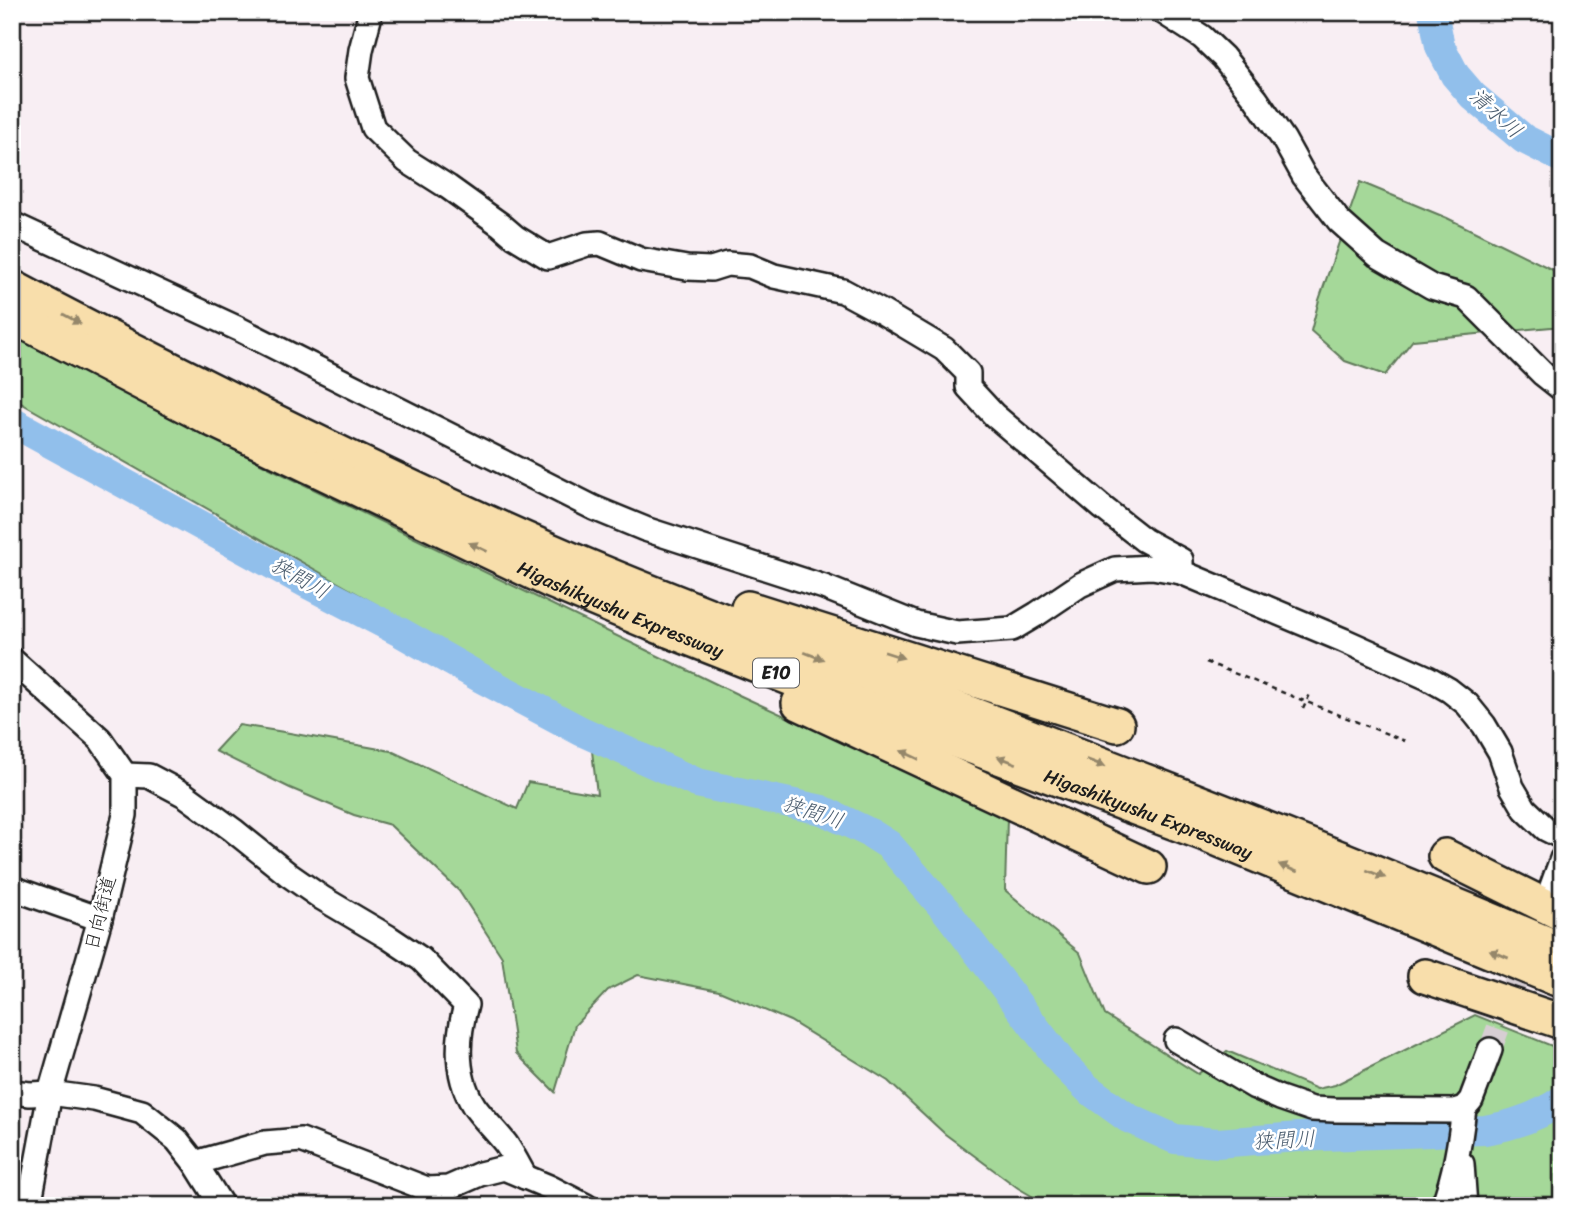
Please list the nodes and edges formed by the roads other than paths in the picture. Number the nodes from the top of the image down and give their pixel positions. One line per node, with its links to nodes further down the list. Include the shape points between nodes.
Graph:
1 (369, 12): 8 (street, via 357,78 373,128 407,161 515,237 548,257 600,243 641,260 687,268 750,266 843,291 944,349 968,373 968,387 994,415 1144,540 1181,560)
2 (1163, 12): 6 (street, via 1223,57 1339,221 1377,255 1432,287 1466,297)
3 (12, 224): 8 (street, via 239,329 594,508 824,587 916,624 957,633 1012,629 1080,585 1115,569 1152,566)
4 (12, 287): 7 (highway, Higashikyushu Expressway / E10, one-way to 7)
5 (12, 316): 9 (highway, Higashikyushu Expressway / E10, one-way to 5, via 209,418)
6 (1562, 389)
7 (302, 435): 11 (highway, one-way to 11, via 635,568); 20 (highway, Higashikyushu Expressway / E10, one-way to 20, via 471,516 659,596 1057,747)
8 (1181, 572): 13 (street, via 1449,690 1483,725 1525,809)
9 (551, 581): 16 (highway, one-way to 9, via 675,645); 22 (highway, Higashikyushu Expressway / E10, one-way to 9, via 1205,834 812,687)
10 (12, 660): 12 (street, via 100,739)
11 (1116, 725)
12 (125, 775): 19 (street, 日向街道, via 125,814); 31 (street, via 149,776 185,796 321,898 421,959 466,1005 459,1055 462,1079 474,1106 507,1145)
13 (1562, 837)
14 (1445, 856): 18 (highway)
15 (1562, 859): 18 (street)
16 (1149, 867)
17 (12, 888): 19 (street)
18 (1556, 903)
19 (100, 919): 27 (street, 日向街道)
20 (1562, 950)
21 (1425, 976): 23 (highway)
22 (1562, 981)
23 (1562, 1022)
24 (1176, 1040): 28 (street, via 1255,1087 1312,1109)
25 (1490, 1050): 28 (street)
26 (12, 1092): 27 (street)
27 (51, 1093): 30 (street, via 142,1112 177,1140); 32 (street, 日向街道)
28 (1464, 1108): 29 (street)
29 (1460, 1144): 35 (street); 36 (street)
30 (195, 1163): 31 (street, via 265,1143 301,1140 427,1189 448,1188 504,1168); 33 (street)
31 (525, 1177): 34 (street)
32 (29, 1206)
33 (222, 1206)
34 (586, 1206)
35 (1443, 1206)
36 (1465, 1206)

